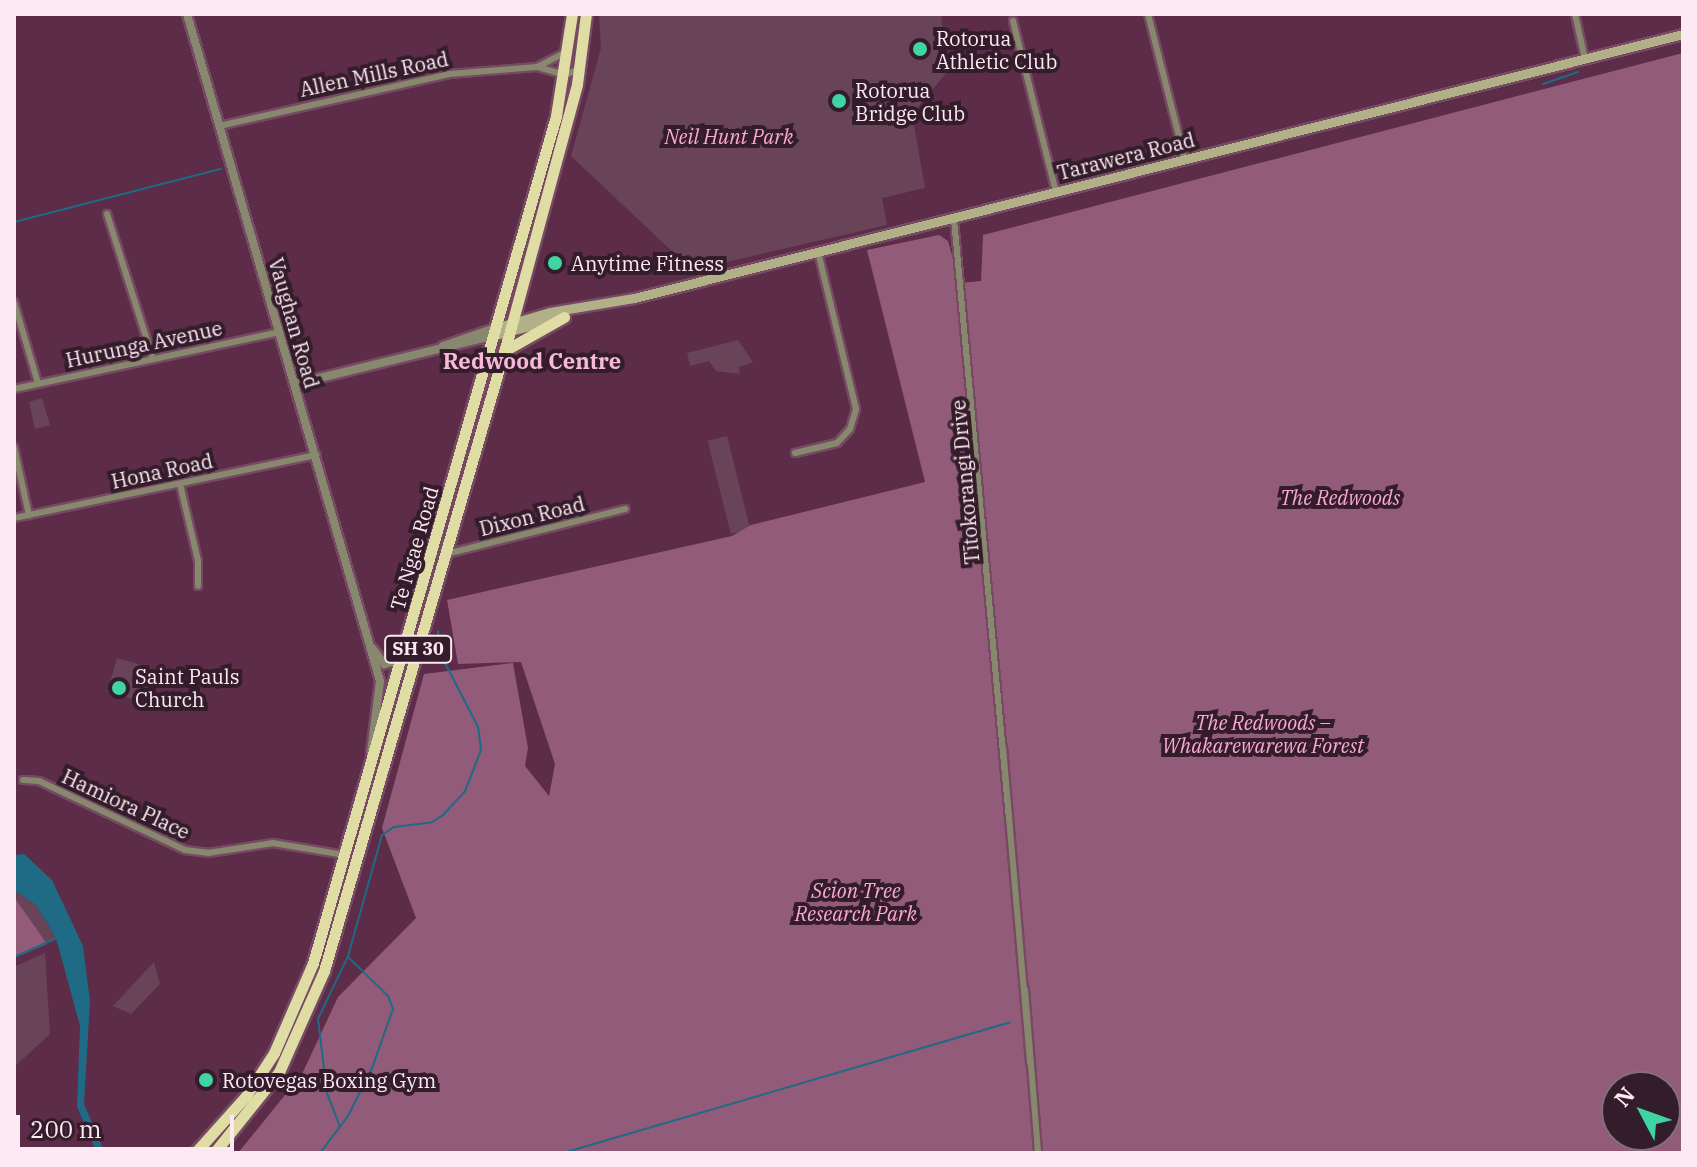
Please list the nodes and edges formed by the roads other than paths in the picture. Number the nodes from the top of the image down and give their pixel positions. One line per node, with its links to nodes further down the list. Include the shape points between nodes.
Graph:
1 (187, 14): 13 (street, Vaughan Road)
2 (572, 14): 8 (highway, Te Ngae Road / SH 30)
3 (586, 14): 11 (highway, Te Ngae Road / SH 30)
4 (1148, 14): 14 (street)
5 (1575, 14): 9 (street)
6 (1013, 21): 15 (street)
7 (1683, 34): 9 (main road, Tarawera Road)
8 (570, 43): 10 (street, Allen Mills Road, via 557,61); 12 (highway, Te Ngae Road / SH 30)
9 (1585, 59): 14 (main road, Tarawera Road)
10 (537, 67): 12 (street, Allen Mills Road); 13 (street, Allen Mills Road, via 449,74)
11 (580, 68): 12 (street); 22 (highway, Te Ngae Road / SH 30)
12 (562, 78): 24 (highway, Te Ngae Road / SH 30)
13 (219, 126): 23 (street, Vaughan Road)
14 (1185, 160): 15 (main road, Tarawera Road)
15 (1056, 192): 17 (main road, Tarawera Road)
16 (107, 214): 26 (street)
17 (954, 219): 18 (main road, Tarawera Road); 49 (street, Tītokorangi Drive)
18 (818, 252): 20 (main road, Tarawera Road); 31 (street, via 856,409 850,429 837,443)
19 (14, 302): 27 (street)
20 (577, 310): 21 (main road, Tarawera Road); 22 (main road, Tarawera Road)
21 (564, 317): 22 (main road, Tarawera Road); 25 (highway)
22 (511, 326): 24 (main road); 25 (highway, Te Ngae Road / SH 30)
23 (280, 332): 26 (street, Hurunga Avenue); 28 (street, Vaughan Road)
24 (494, 332): 28 (street); 40 (highway, Te Ngae Road / SH 30)
25 (504, 351): 37 (highway, Te Ngae Road / SH 30)
26 (153, 359): 27 (street, Hurunga Avenue)
27 (38, 383): 29 (street, Hurunga Avenue)
28 (295, 384): 32 (street, Vaughan Road)
29 (14, 389)
30 (14, 447): 35 (street)
31 (795, 453)
32 (316, 455): 33 (street, Hona Road); 39 (street, Vaughan Road)
33 (180, 484): 35 (street, Hona Road); 38 (street, via 198,561)
34 (625, 509): 37 (street, Dixon Road)
35 (29, 515): 36 (street, Hona Road)
36 (14, 518)
37 (446, 554): 44 (highway, Te Ngae Road / SH 30)
38 (198, 586)
39 (369, 641): 40 (street, via 384,664); 41 (street, Vaughan Road, via 381,688)
40 (400, 660): 41 (highway, Te Ngae Road / SH 30)
41 (372, 758): 43 (highway, Te Ngae Road / SH 30)
42 (23, 780): 43 (street, Hamiora Place, via 39,781 185,850 208,853 273,843)
43 (344, 855): 44 (street, Hamiora Place); 45 (highway, Te Ngae Road / SH 30, via 288,1027 257,1080)
44 (357, 858): 46 (highway, Te Ngae Road / SH 30, via 308,1016 279,1072)
45 (215, 1132): 46 (highway); 47 (highway, Te Ngae Road / SH 30)
46 (233, 1133): 48 (highway, Te Ngae Road / SH 30)
47 (195, 1153)
48 (214, 1153)
49 (1038, 1153)

